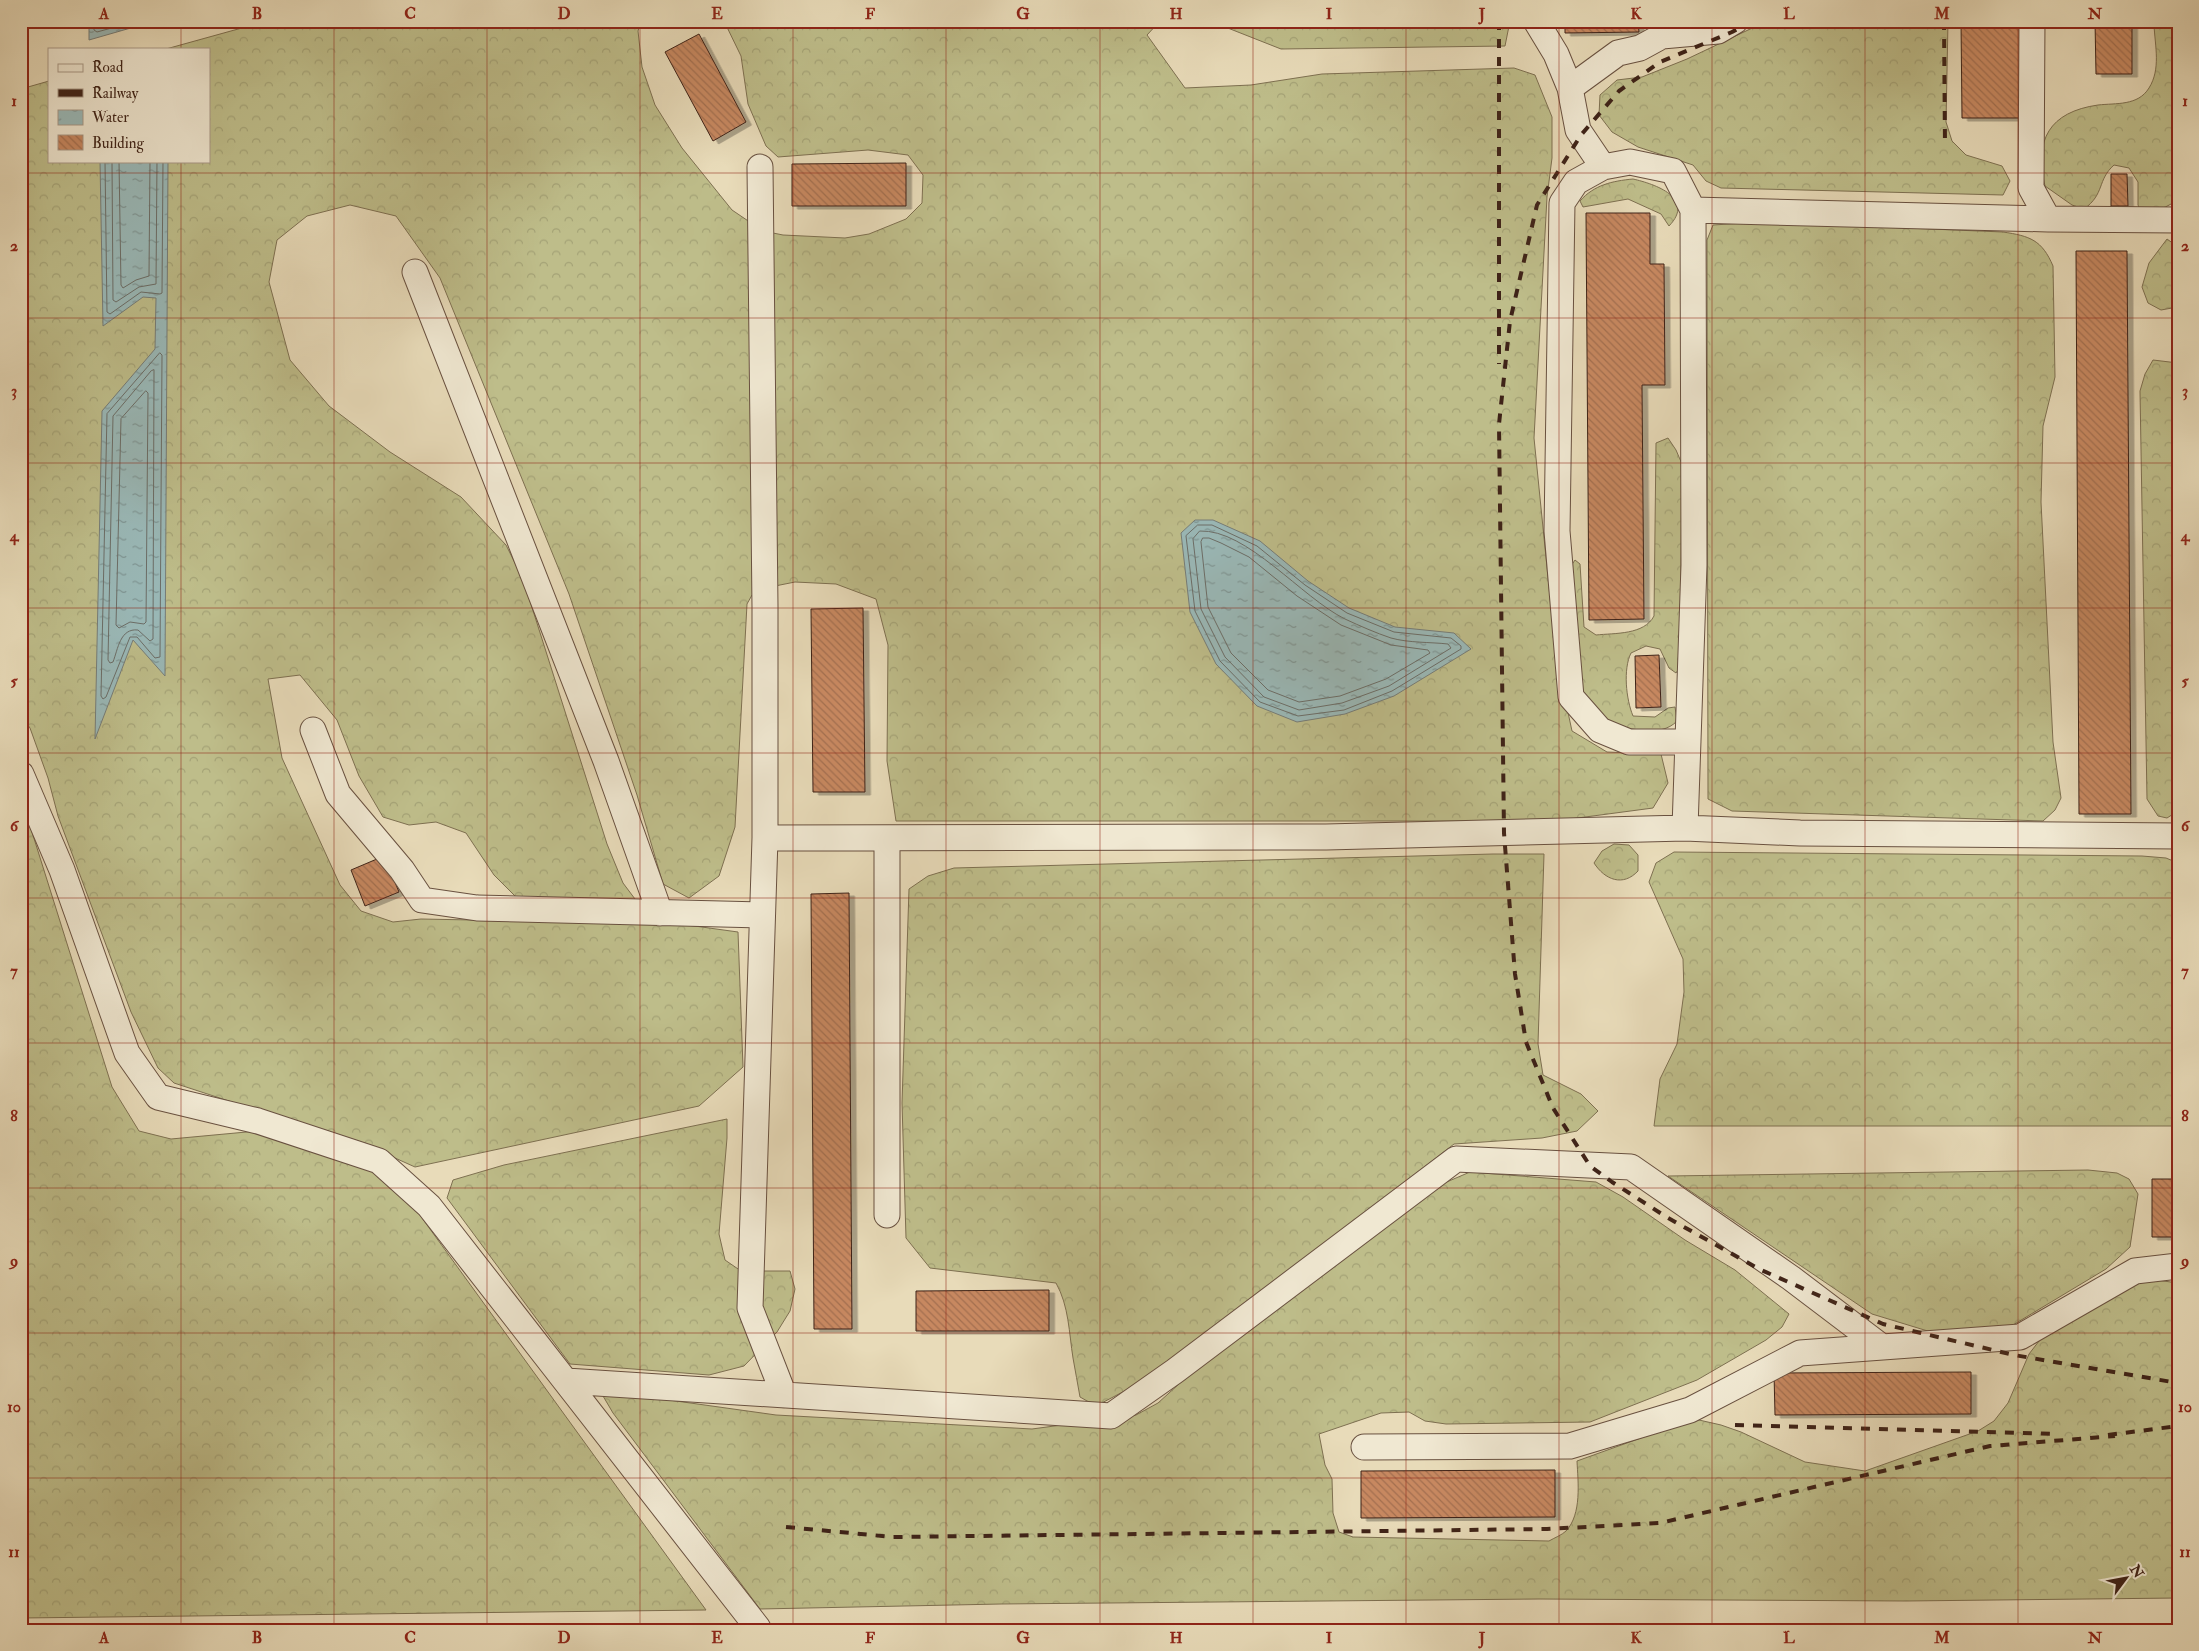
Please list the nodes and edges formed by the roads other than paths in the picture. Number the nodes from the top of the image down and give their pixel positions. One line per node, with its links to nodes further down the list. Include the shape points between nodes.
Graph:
1 (1536, 21): 5 (lane, via 1556,54)
2 (1735, 21): 4 (lane, via 1718,31)
3 (2032, 21): 9 (lane, via 2031,188)
4 (1662, 29): 5 (lane, via 1640,48 1618,53)
5 (1570, 88): 7 (lane, via 1578,130)
6 (760, 167): 17 (lane)
7 (1603, 167): 8 (lane, via 1630,162 1673,171); 13 (lane, via 1576,182 1562,203 1556,531 1570,697 1600,730 1629,742)
8 (1693, 210): 9 (lane); 13 (lane, via 1694,565)
9 (2048, 218): 10 (lane)
10 (2178, 220)
11 (415, 272): 19 (lane, via 606,761)
12 (312, 730): 19 (lane, via 338,794 402,870 422,900 477,908)
13 (1688, 742): 15 (lane)
14 (21, 774): 24 (lane, via 62,870 127,1054 158,1097 258,1121 379,1161 429,1206)
15 (1686, 828): 16 (lane); 18 (lane, via 1326,837)
16 (2178, 836)
17 (765, 838): 18 (lane); 20 (lane)
18 (887, 838): 21 (lane)
19 (660, 913): 20 (lane)
20 (762, 914): 25 (lane, via 750,1308)
21 (887, 1215)
22 (2178, 1266): 23 (lane, via 2136,1271 2020,1337)
23 (1882, 1347): 25 (lane, via 1791,1278 1631,1167 1456,1159 1111,1416); 26 (lane, via 1800,1353 1690,1410 1570,1446)
24 (566, 1381): 25 (lane); 27 (lane)
25 (784, 1395)
26 (1364, 1447)
27 (758, 1628)

